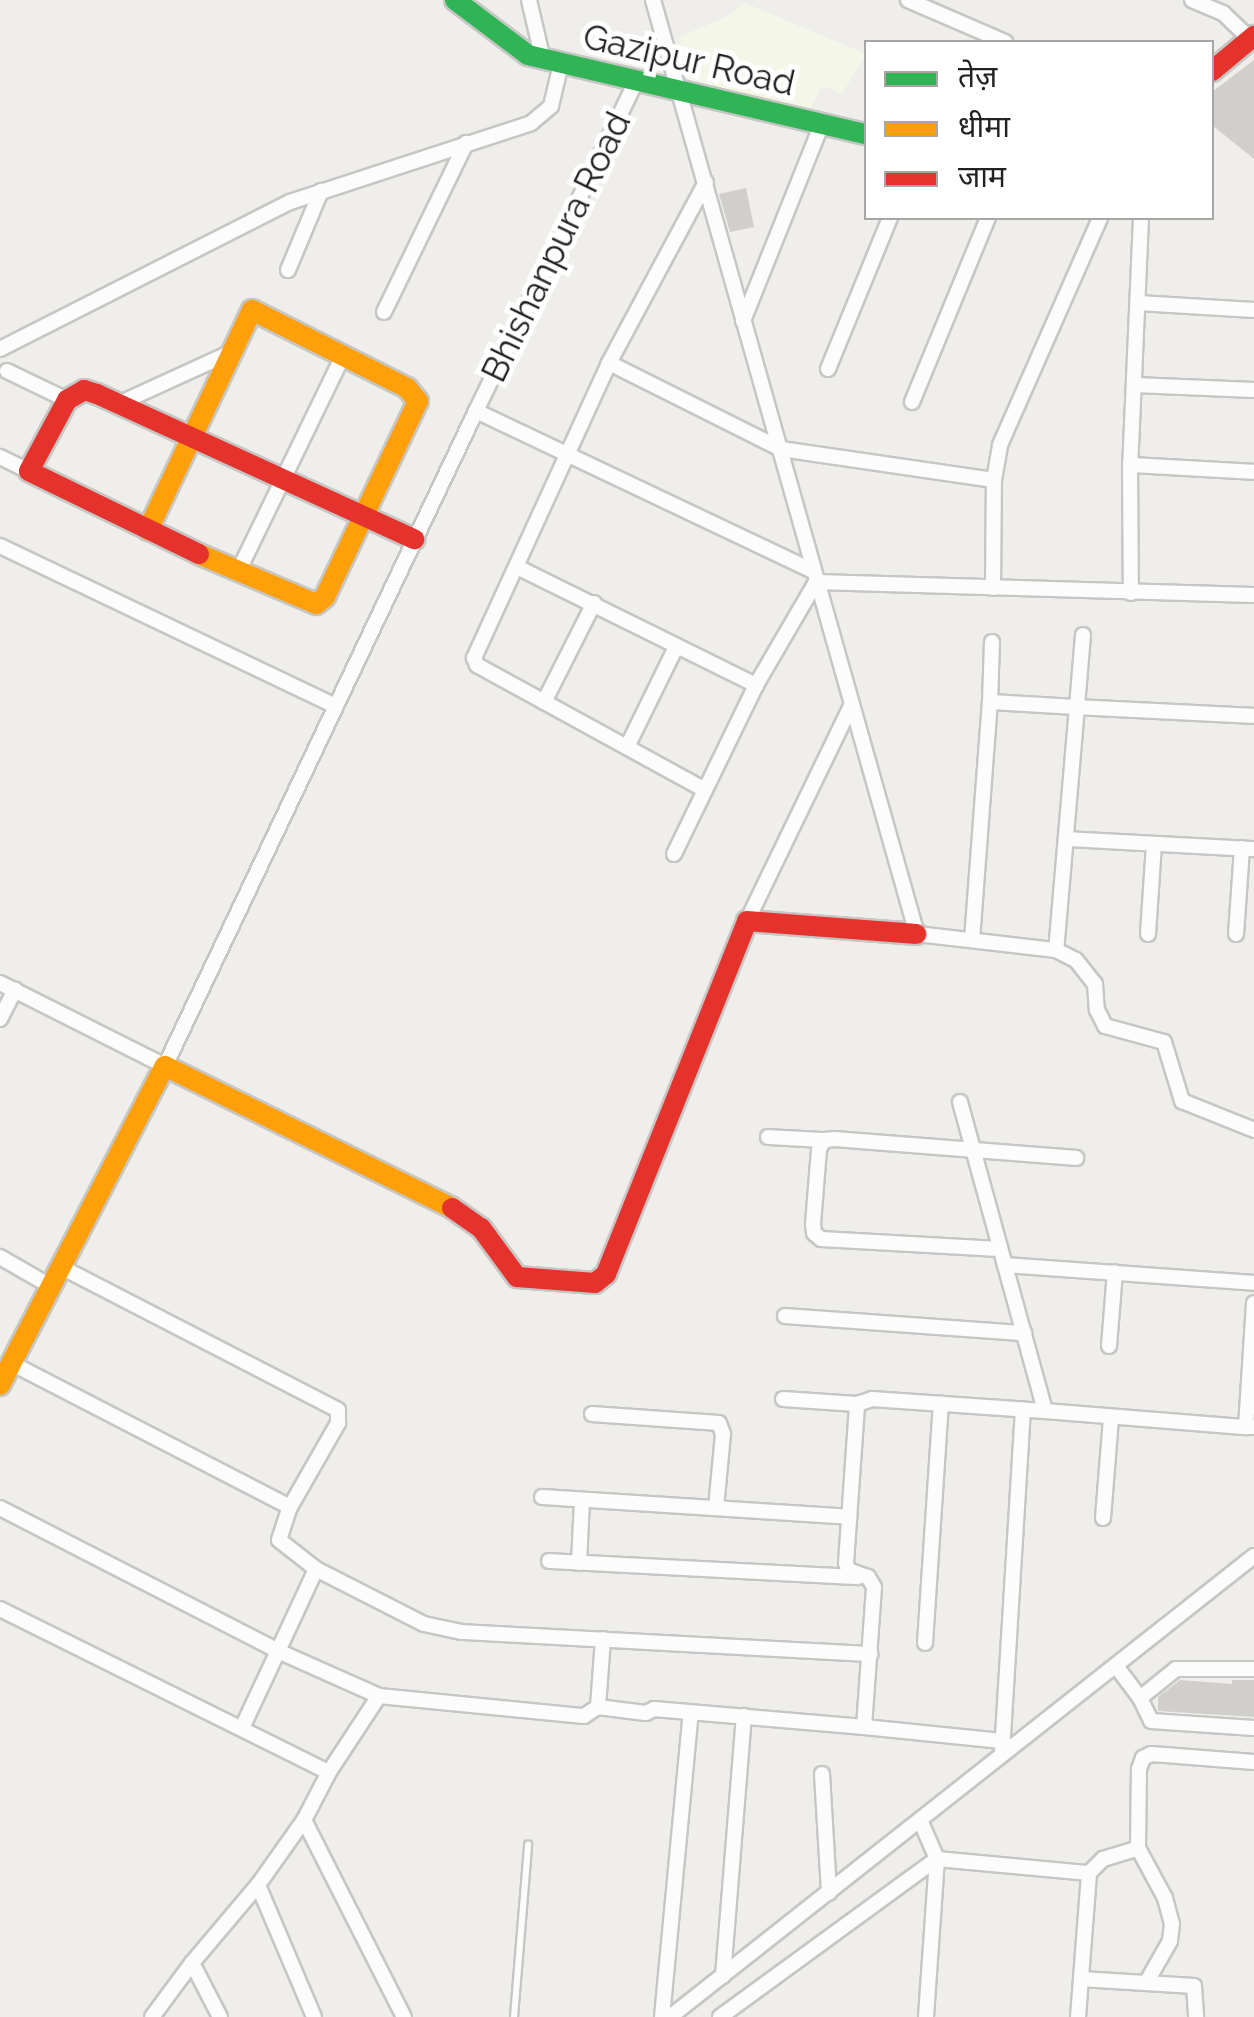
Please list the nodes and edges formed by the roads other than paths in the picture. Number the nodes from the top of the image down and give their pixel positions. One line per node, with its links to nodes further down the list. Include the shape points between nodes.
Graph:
1 (455, 0): 8 (street, Gazipur Road, via 528,56)
2 (529, 0): 8 (street)
3 (653, 0): 11 (street)
4 (908, 0): 7 (street)
5 (1192, 0): 6 (street, via 1222,13)
6 (1252, 38): 9 (street)
7 (999, 40)
8 (552, 62): 10 (street, Gazipur Road); 14 (street, via 557,94 542,115)
9 (1214, 69)
10 (636, 82): 11 (street, Gazipur Road); 37 (street, Bhishanpura Road)
11 (682, 93): 12 (street, Gazipur Road); 15 (street)
12 (822, 124): 13 (street, Gazipur Road); 25 (street)
13 (864, 134)
14 (466, 143): 16 (street); 24 (street)
15 (706, 182): 25 (street); 29 (street)
16 (321, 191): 21 (street); 26 (street, via 252,219)
17 (889, 220): 30 (street)
18 (987, 220): 35 (street)
19 (1099, 220): 46 (street, via 1007,425)
20 (1141, 220): 22 (street)
21 (288, 270)
22 (1138, 302): 23 (street); 32 (street)
23 (1254, 310)
24 (384, 312)
25 (742, 321): 39 (street)
26 (0, 349)
27 (230, 353): 28 (street, via 252,310); 36 (street); 38 (street)
28 (344, 354): 45 (street); 47 (street, via 407,388 418,401)
29 (609, 363): 39 (street); 40 (street)
30 (828, 369)
31 (8, 371): 34 (street)
32 (1135, 385): 33 (street); 42 (street)
33 (1254, 390)
34 (66, 400): 36 (street, via 84,390); 43 (street)
35 (912, 402)
36 (118, 404): 38 (street)
37 (476, 411): 40 (street); 49 (street, Bhishanpura Road)
38 (190, 436): 45 (street); 48 (street)
39 (780, 449): 46 (street); 53 (street)
40 (566, 453): 51 (street); 53 (street)
41 (0, 457): 43 (street)
42 (1130, 465): 44 (street); 55 (street)
43 (29, 472): 48 (street)
44 (1254, 472)
45 (282, 476): 47 (street); 52 (street)
46 (994, 480): 54 (street)
47 (363, 514): 49 (street); 52 (street, via 316,604)
48 (148, 530): 52 (street)
49 (414, 539): 65 (street, Bhishanpura Road)
50 (0, 546): 65 (street)
51 (517, 568): 57 (street); 62 (street, via 474,658)
52 (238, 572)
53 (813, 576): 54 (street); 61 (street); 64 (street)
54 (993, 588): 55 (street)
55 (1130, 593): 56 (street)
56 (1254, 595)
57 (594, 602): 60 (street); 62 (street)
58 (1083, 635): 66 (street)
59 (992, 642): 63 (street)
60 (676, 648): 61 (street); 68 (street)
61 (756, 685): 69 (street)
62 (544, 702): 68 (street)
63 (990, 702): 66 (street); 78 (street)
64 (852, 704): 74 (street); 75 (street)
65 (336, 706): 83 (street, Bhishanpura Road)
66 (1077, 707): 67 (street); 70 (street)
67 (1254, 716)
68 (627, 747): 69 (street)
69 (705, 790): 73 (street)
70 (1067, 839): 71 (street); 79 (street)
71 (1154, 844): 72 (street); 76 (street)
72 (1248, 848): 77 (street)
73 (674, 854)
74 (747, 921): 75 (street); 83 (street, via 606,1274 595,1283 516,1277 481,1228 450,1206)
75 (917, 934): 78 (street)
76 (1148, 934)
77 (1236, 934)
78 (972, 940): 79 (street)
79 (1056, 950): 85 (street, via 1088,971 1104,1026 1164,1042 1182,1101)
80 (0, 983): 81 (street)
81 (15, 990): 82 (street); 83 (street)
82 (0, 1018)
83 (165, 1066): 93 (street)
84 (960, 1102): 88 (street)
85 (1254, 1130)
86 (768, 1137): 87 (street)
87 (824, 1140): 88 (street); 90 (street, via 815,1158 813,1224 821,1239)
88 (973, 1152): 89 (street); 90 (street)
89 (1076, 1158)
90 (1000, 1249): 92 (street)
91 (0, 1258): 96 (street)
92 (1004, 1266): 94 (street); 99 (street)
93 (63, 1268): 96 (street); 114 (street, via 338,1410 338,1423)
94 (1115, 1272): 95 (street); 100 (street)
95 (1254, 1283)
96 (52, 1288): 101 (street)
97 (1254, 1303): 110 (street)
98 (786, 1316): 99 (street)
99 (1024, 1332): 107 (street)
100 (1109, 1346)
101 (11, 1363): 102 (street); 114 (street)
102 (0, 1385)
103 (783, 1398): 104 (street)
104 (857, 1404): 105 (street, via 872,1398); 116 (street)
105 (941, 1404): 106 (street); 125 (street)
106 (1023, 1410): 107 (street); 138 (street)
107 (1045, 1412): 109 (street)
108 (592, 1414): 115 (street, via 719,1423)
109 (1110, 1418): 110 (street); 117 (street)
110 (1250, 1427)
111 (542, 1497): 112 (street)
112 (582, 1500): 115 (street); 120 (street)
113 (0, 1508): 126 (street)
114 (290, 1508): 121 (street, via 279,1540)
115 (716, 1508): 116 (street)
116 (850, 1517): 122 (street, via 848,1570)
117 (1102, 1518)
118 (1254, 1556): 128 (street)
119 (550, 1561): 120 (street)
120 (579, 1562): 122 (street)
121 (316, 1569): 124 (street, via 440,1628); 126 (street)
122 (868, 1578): 127 (street, via 874,1587)
123 (0, 1609): 135 (street)
124 (603, 1639): 127 (street); 132 (street)
125 (926, 1643)
126 (278, 1650): 130 (street); 135 (street)
127 (870, 1654): 136 (street)
128 (1116, 1666): 131 (street); 138 (street)
129 (1254, 1669): 131 (street, via 1176,1669)
130 (379, 1696): 132 (street, via 584,1716); 140 (street)
131 (1140, 1698): 137 (street, via 1151,1720)
132 (598, 1708): 133 (street)
133 (691, 1714): 134 (street); 159 (street)
134 (744, 1716): 136 (street); 151 (street)
135 (242, 1728): 140 (street)
136 (864, 1728): 138 (street)
137 (1254, 1728)
138 (1002, 1747): 143 (street)
139 (1254, 1762): 145 (street, via 1162,1753 1143,1758)
140 (329, 1772): 142 (street)
141 (822, 1774): 149 (street)
142 (304, 1820): 148 (street); 157 (street)
143 (920, 1820): 146 (street); 149 (street)
144 (528, 1844): 158 (lane)
145 (1138, 1848): 147 (street, via 1113,1853); 153 (street, via 1172,1924 1170,1941)
146 (937, 1859): 147 (street); 161 (street); 162 (street)
147 (1089, 1874): 152 (street)
148 (258, 1886): 150 (street); 156 (street)
149 (829, 1892): 151 (street)
150 (192, 1964): 154 (street); 155 (street)
151 (723, 1976): 160 (street)
152 (1081, 1979): 153 (street); 163 (street)
153 (1146, 1983): 164 (street, via 1194,1986)
154 (152, 2017)
155 (220, 2017)
156 (314, 2017)
157 (404, 2017)
158 (514, 2017)
159 (662, 2017)
160 (670, 2017)
161 (720, 2017)
162 (926, 2017)
163 (1078, 2017)
164 (1196, 2017)

